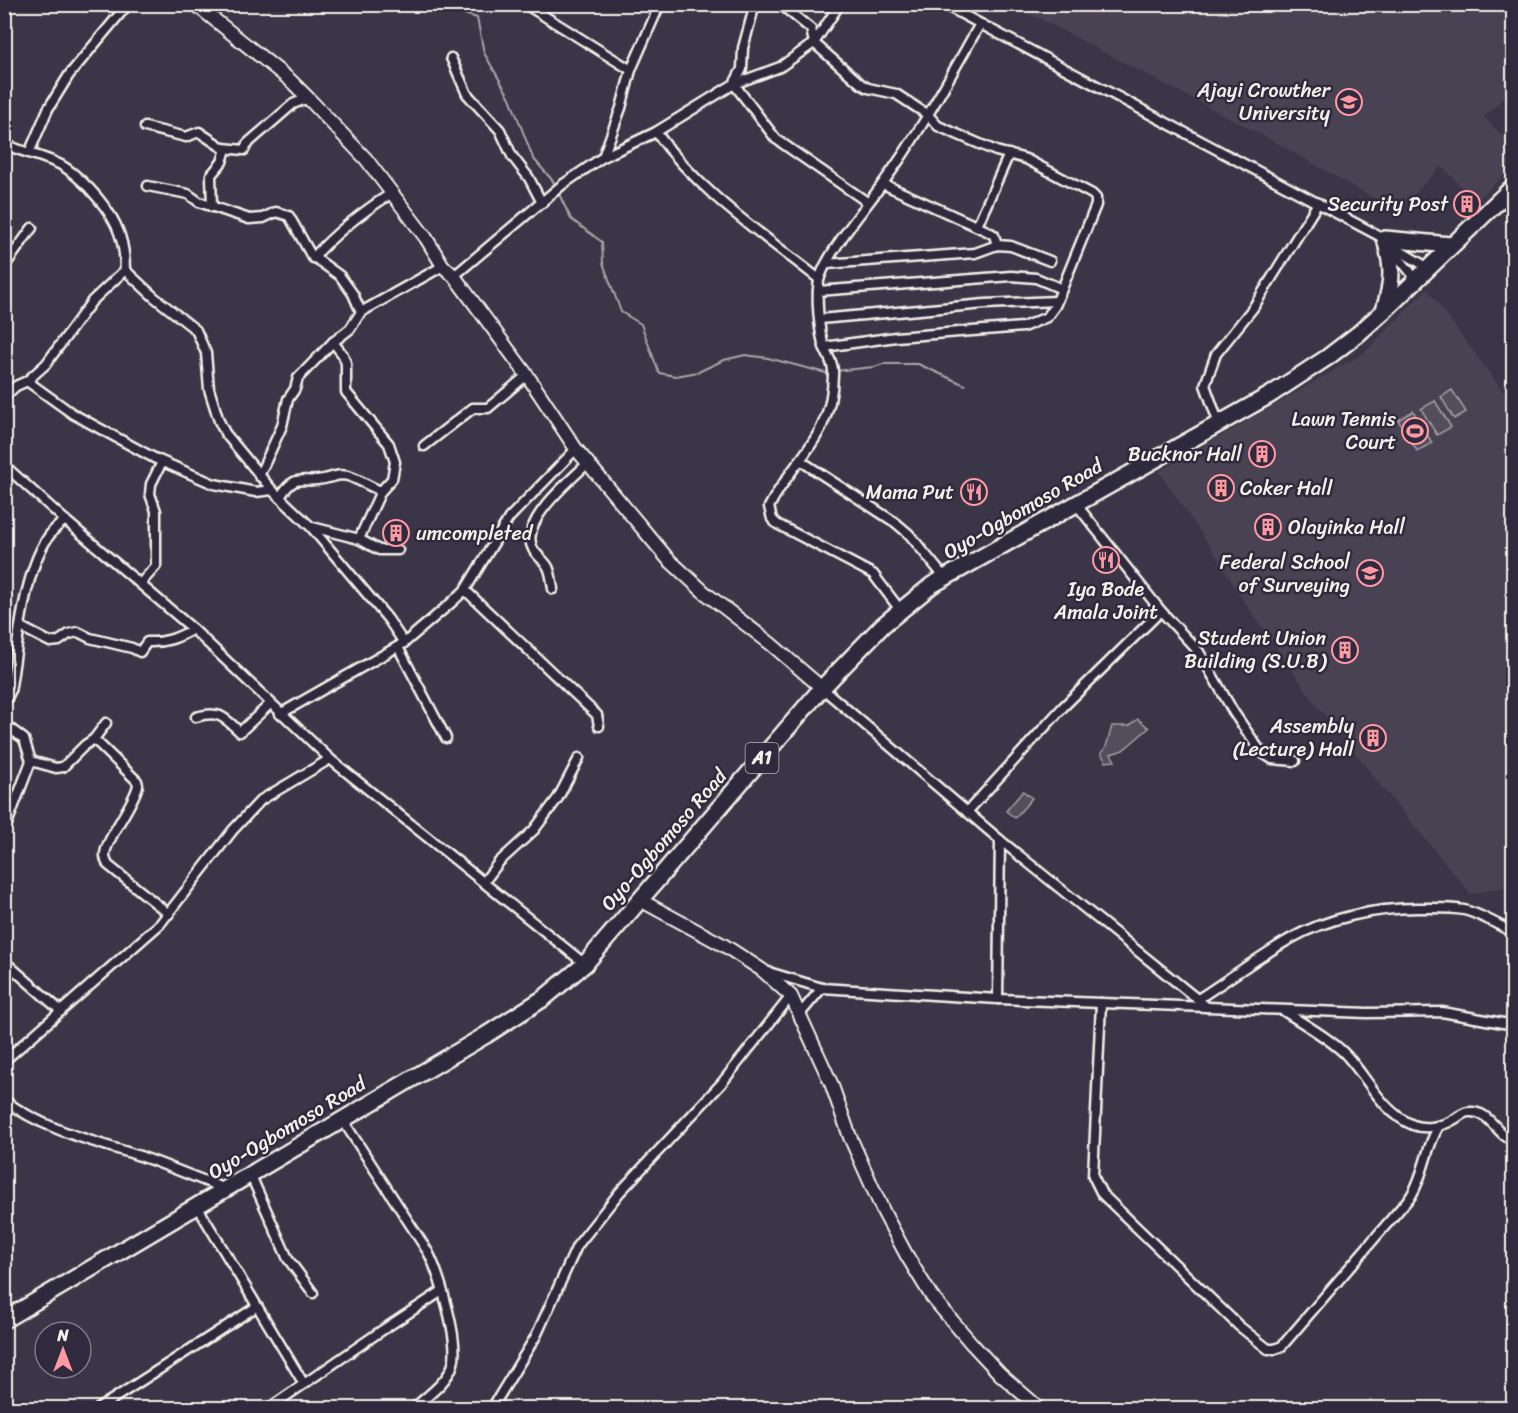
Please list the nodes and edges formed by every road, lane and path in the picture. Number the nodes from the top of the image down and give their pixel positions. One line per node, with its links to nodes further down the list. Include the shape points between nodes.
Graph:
1 (128, 4): 20 (street, via 69,75)
2 (195, 4): 14 (street)
3 (525, 4): 12 (street)
4 (660, 4): 12 (street)
5 (755, 4): 13 (street, via 743,48 742,69)
6 (780, 4): 10 (street, via 811,29)
7 (840, 4): 10 (street)
8 (944, 5): 9 (street)
9 (980, 24): 15 (street); 29 (street)
10 (814, 43): 13 (street, via 780,67); 15 (street, via 861,84 896,94)
11 (451, 58): 28 (street, via 467,94 500,130)
12 (631, 70): 22 (street)
13 (734, 84): 17 (street); 27 (street, via 776,139)
14 (308, 98): 19 (street, via 293,104 244,150); 26 (street, via 366,159)
15 (928, 115): 21 (street, via 938,126); 23 (street)
16 (145, 127): 19 (street, via 186,137 199,132)
17 (657, 132): 22 (street); 44 (street, via 689,172)
18 (4, 144): 20 (street)
19 (226, 149): 30 (street, via 222,162 211,175)
20 (29, 153): 42 (street, via 76,175 107,208 121,237)
21 (1009, 154): 31 (street); 46 (street, via 1026,159 1096,198)
22 (603, 157): 28 (street)
23 (883, 184): 27 (street); 31 (street)
24 (148, 186): 30 (street, via 188,194)
25 (1514, 186): 35 (highway, Oyo-Ogbomoso Road / A1)
26 (392, 193): 36 (street, via 344,226); 39 (street)
27 (867, 202): 38 (street)
28 (542, 203): 43 (street)
29 (1318, 203): 33 (street); 57 (street, via 1253,308 1216,354 1205,385)
30 (212, 207): 36 (street, via 255,220 272,213 289,216)
31 (977, 226): 34 (street, via 994,236)
32 (32, 228): 40 (street)
33 (1390, 243): 35 (highway); 41 (street); 45 (street); 49 (highway, via 1392,284)
34 (998, 245): 37 (street); 38 (street, via 975,253)
35 (1450, 245): 41 (highway, Oyo-Ogbomoso Road / A1)
36 (313, 258): 50 (street, via 340,276)
37 (1050, 261)
38 (826, 264): 44 (street)
39 (443, 266): 43 (street); 50 (street)
40 (4, 267)
41 (1427, 267): 45 (highway, Oyo-Ogbomoso Road / A1)
42 (125, 270): 55 (street, via 92,301 46,363); 64 (street, via 196,330 206,353 209,389 219,421)
43 (454, 276): 54 (street)
44 (819, 279): 47 (street)
45 (1416, 279): 49 (highway, Oyo-Ogbomoso Road / A1)
46 (1062, 289): 47 (street, via 1024,276); 48 (street)
47 (818, 291): 51 (street)
48 (1057, 301): 51 (street); 53 (street, via 1047,317 1023,327)
49 (1385, 310): 57 (highway, Oyo-Ogbomoso Road / A1, via 1328,357)
50 (361, 312): 52 (street, via 350,330)
51 (820, 319): 53 (street)
52 (333, 342): 64 (street, via 298,378); 66 (street, via 346,363 346,392 392,449 394,473)
53 (824, 347): 60 (street, via 833,372 829,408 821,431)
54 (527, 375): 58 (street, via 488,408 473,408); 59 (street)
55 (27, 381): 56 (street); 61 (street, via 73,414)
56 (4, 397)
57 (1219, 424): 68 (highway, Oyo-Ogbomoso Road / A1)
58 (424, 446)
59 (576, 449): 62 (street); 76 (street, via 509,518)
60 (801, 461): 73 (street, via 896,523); 77 (street, via 769,507 772,519 873,574)
61 (162, 462): 65 (street, via 214,484 256,492); 74 (street, via 150,494 156,511 156,566)
62 (588, 464): 75 (street, via 555,495 531,529 533,550 548,568); 82 (street, via 668,559)
63 (4, 465): 69 (street)
64 (259, 476): 65 (street)
65 (272, 490): 67 (street)
66 (381, 491): 67 (street, via 351,477 333,475 288,485); 71 (street)
67 (280, 498): 70 (street)
68 (1076, 504): 73 (highway, Oyo-Ogbomoso Road / A1); 78 (street)
69 (65, 520): 74 (street); 79 (street, via 51,533 36,559)
70 (311, 527): 71 (street); 81 (street, via 388,619)
71 (359, 539): 72 (street, via 379,550)
72 (398, 550)
73 (945, 578): 77 (highway, Oyo-Ogbomoso Road / A1)
74 (141, 584): 80 (street)
75 (554, 589)
76 (465, 590): 81 (street); 89 (street, via 597,715)
77 (901, 611): 82 (highway, Oyo-Ogbomoso Road / A1)
78 (1161, 611): 95 (street, via 1199,652 1261,752 1272,759); 96 (street, via 1064,706)
79 (21, 627): 80 (street, via 50,642 78,632 140,652 147,642 178,638); 83 (street, via 10,692)
80 (193, 629): 84 (street)
81 (401, 645): 85 (street); 90 (street)
82 (822, 688): 96 (street); 100 (highway, Oyo-Ogbomoso Road / A1)
83 (4, 704)
84 (270, 704): 85 (street); 86 (street, via 240,732 222,716 209,713)
85 (280, 714): 93 (street)
86 (196, 717)
87 (106, 723): 91 (street)
88 (4, 724): 94 (street, via 24,739)
89 (599, 726)
90 (446, 738)
91 (94, 739): 94 (street, via 61,768); 101 (street, via 138,785 106,848 108,865)
92 (579, 758): 99 (street, via 558,798 534,830 499,862)
93 (330, 759): 99 (street); 101 (street, via 261,800)
94 (31, 761): 97 (street)
95 (1295, 762)
96 (967, 812): 98 (street)
97 (4, 832)
98 (1000, 840): 108 (street); 109 (street)
99 (484, 882): 104 (street)
100 (640, 900): 104 (highway, Oyo-Ogbomoso Road / A1); 105 (street)
101 (169, 914): 113 (street)
102 (1514, 933): 109 (street, via 1466,910 1405,908 1373,912 1333,921 1290,939)
103 (4, 961): 113 (street)
104 (585, 964): 118 (highway, Oyo-Ogbomoso Road / A1, via 544,998 486,1035)
105 (762, 970): 106 (street); 107 (street)
106 (822, 988): 108 (street); 114 (street)
107 (790, 996): 114 (street); 134 (street, via 721,1084 619,1194 577,1246 537,1336)
108 (998, 999): 110 (street)
109 (1198, 999): 111 (street)
110 (1101, 1003): 111 (street); 122 (street, via 1093,1176 1096,1185 1239,1326 1268,1349 1282,1346 1411,1196 1421,1177)
111 (1207, 1007): 112 (street)
112 (1283, 1010): 115 (street, via 1442,1012); 120 (street, via 1343,1052 1389,1110)
113 (61, 1011): 116 (street)
114 (800, 1014): 135 (street, via 854,1148 906,1256 932,1297 972,1344)
115 (1514, 1025)
116 (4, 1060)
117 (4, 1100): 124 (street, via 50,1126)
118 (342, 1119): 123 (highway, Oyo-Ogbomoso Road / A1); 126 (street, via 428,1252)
119 (1438, 1126): 120 (street); 121 (street, via 1466,1112 1481,1113); 122 (street)
120 (1421, 1128): 122 (street)
121 (1514, 1141)
122 (1428, 1145)
123 (251, 1176): 124 (highway, Oyo-Ogbomoso Road / A1); 127 (street, via 288,1259)
124 (225, 1189): 125 (highway, Oyo-Ogbomoso Road / A1)
125 (197, 1206): 128 (street); 129 (highway, Oyo-Ogbomoso Road / A1)
126 (442, 1291): 130 (street); 133 (street, via 451,1328 453,1364 448,1376)
127 (313, 1293)
128 (256, 1307): 130 (street); 131 (street)
129 (4, 1320)
130 (304, 1384): 132 (street)
131 (99, 1408)
132 (269, 1408)
133 (414, 1408)
134 (492, 1408)
135 (1039, 1408)

